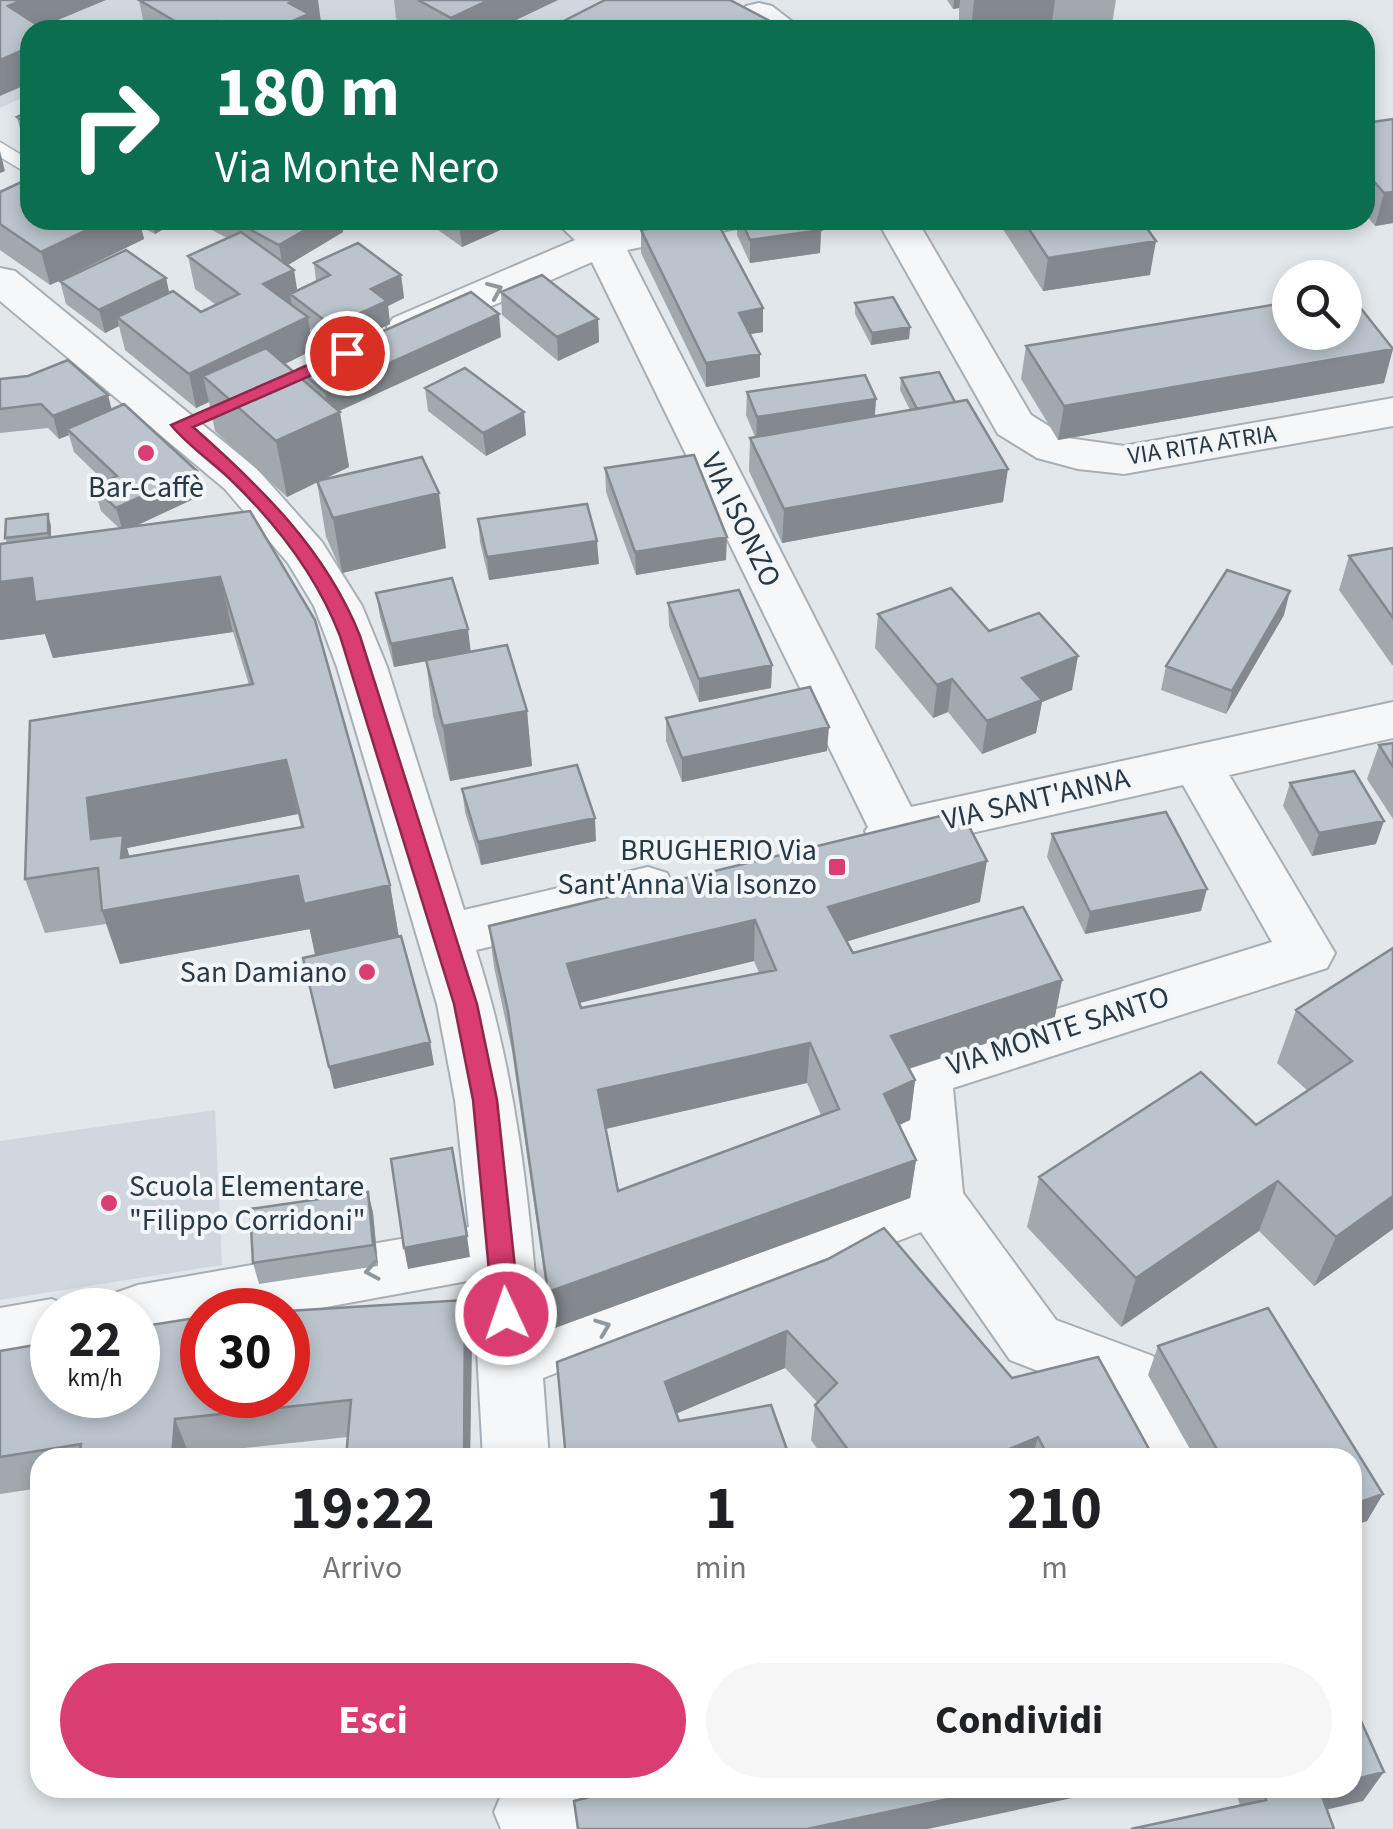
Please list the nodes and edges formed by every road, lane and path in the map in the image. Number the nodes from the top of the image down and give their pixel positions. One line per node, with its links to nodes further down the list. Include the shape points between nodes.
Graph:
1 (903, 230): 5 (street, VIA RITA ATRIA, via 1014,424 1039,445 1124,460)
2 (588, 231): 4 (street, one-way to 2); 8 (street, VIA ISONZO)
3 (10, 295): 11 (street, via 199,417 241,479 266,535 338,606)
4 (365, 346)
5 (1393, 412)
6 (1393, 720): 7 (street, VIA SANT'ANNA)
7 (1196, 763): 8 (street, VIA SANT'ANNA); 12 (street, VIA MONTE SANTO, via 1306,952 923,1074)
8 (896, 830): 9 (street, VIA SANT'ANNA)
9 (838, 844)
10 (686, 880): 11 (street)
11 (446, 936): 13 (street, via 485,1100)
12 (934, 1200): 17 (street, one-way to 12); 19 (street, via 1033,1340 1130,1377)
13 (502, 1248): 14 (street, one-way to 14); 17 (street)
14 (160, 1309)
15 (30, 1332): 16 (street)
16 (0, 1337)
17 (512, 1362): 18 (street)
18 (516, 1448)
19 (1167, 1448)
20 (581, 1798): 21 (street)
21 (531, 1809)

